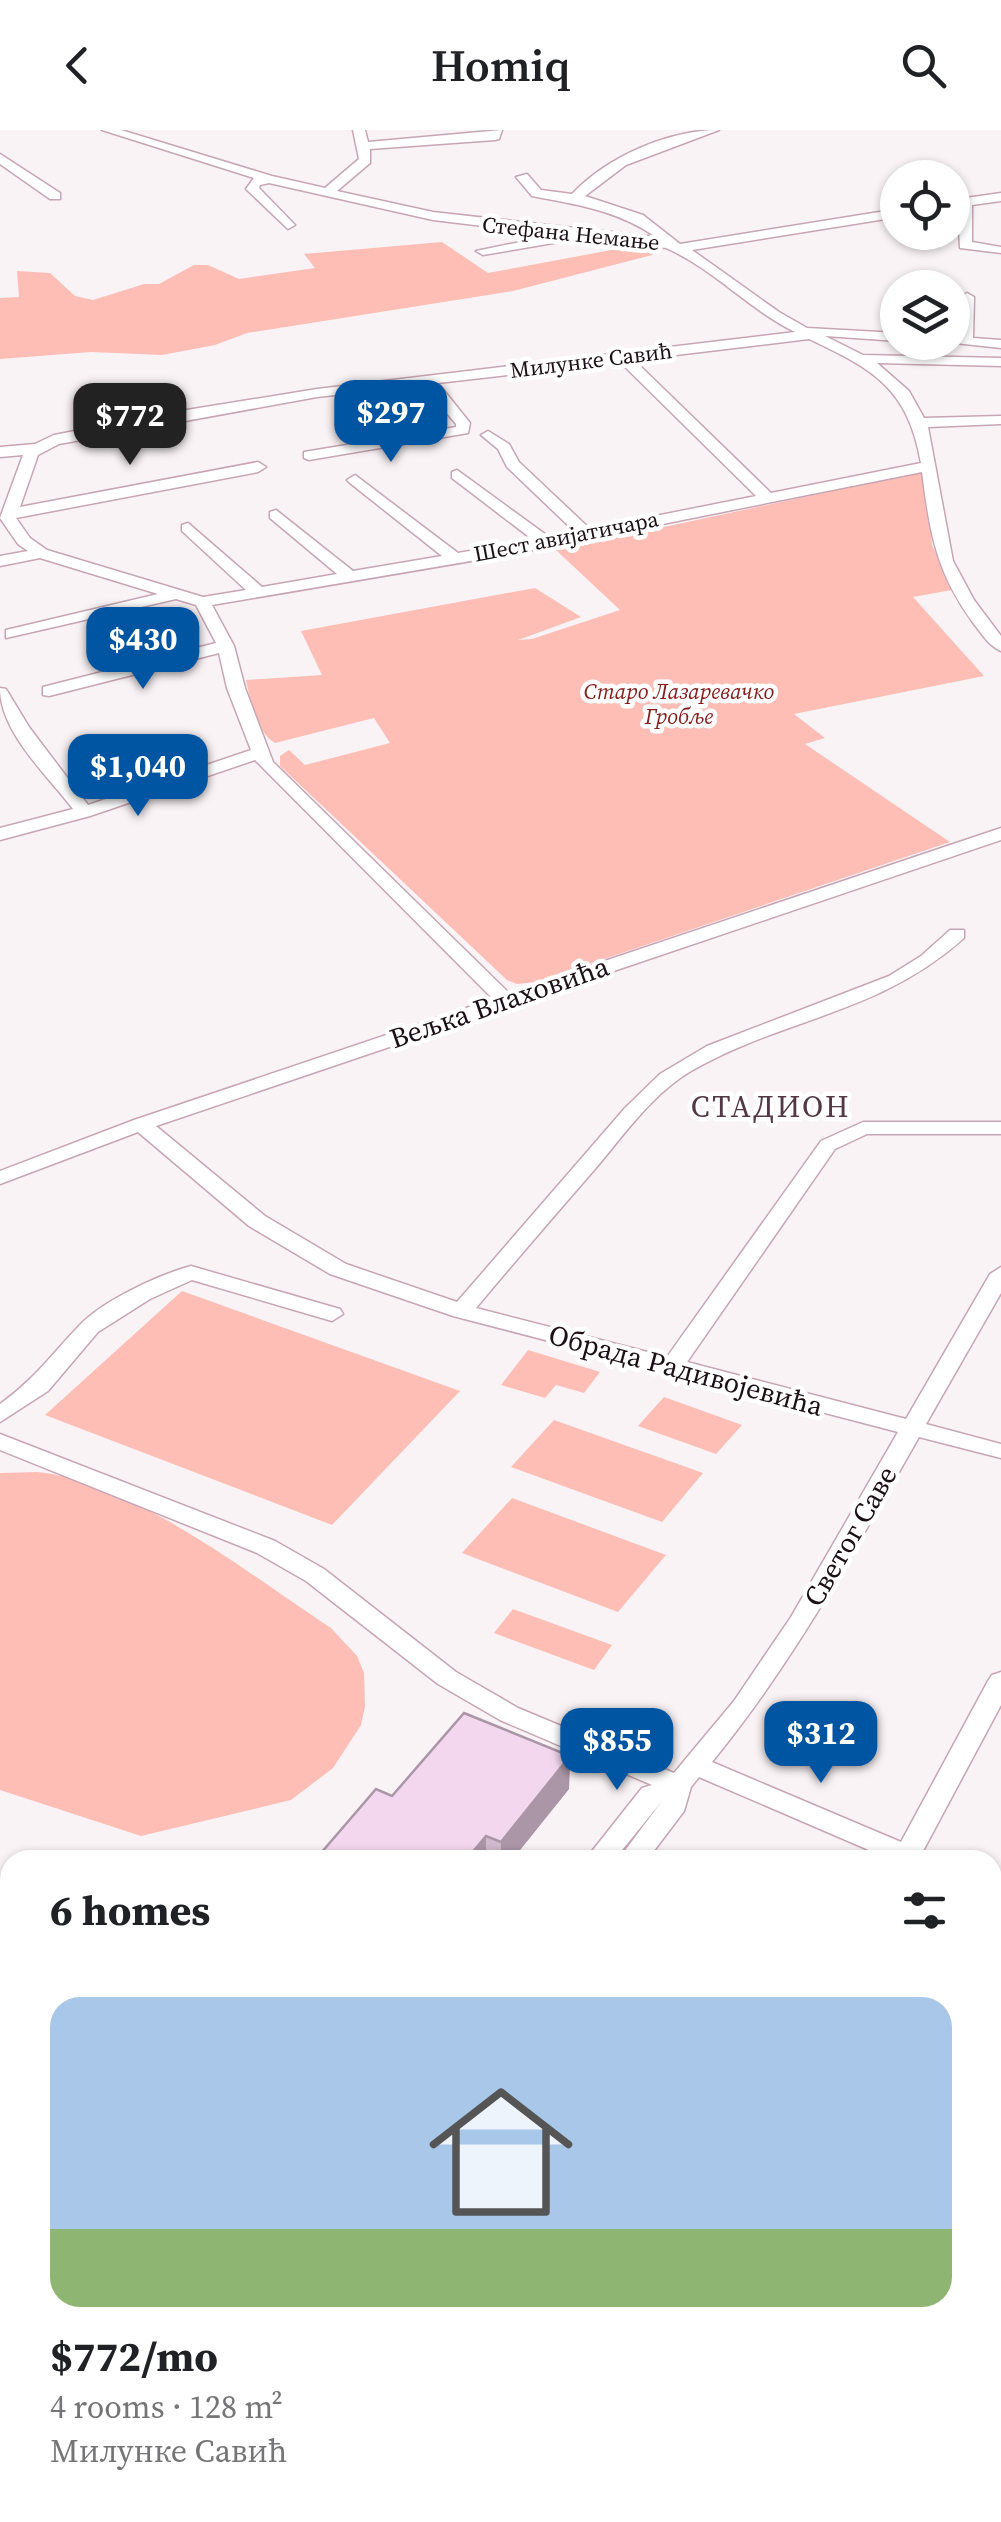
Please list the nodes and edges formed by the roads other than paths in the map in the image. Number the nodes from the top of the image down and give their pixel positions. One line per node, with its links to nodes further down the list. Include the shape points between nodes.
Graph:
1 (108, 130): 8 (street, Стефана Немање)
2 (359, 130): 5 (street)
3 (496, 130): 5 (street, via 495,136)
4 (713, 130): 12 (street, via 628,160 592,182)
5 (363, 146): 9 (street, via 364,164)
6 (0, 158): 10 (street)
7 (522, 177): 12 (street, via 537,194)
8 (268, 178): 9 (street, Стефана Немање); 15 (street, via 252,190)
9 (329, 191): 16 (street, Стефана Немање, via 432,216)
10 (55, 196)
11 (1001, 197): 13 (street)
12 (579, 199): 17 (street, via 638,218 668,237)
13 (970, 201)
14 (880, 216): 19 (street)
15 (288, 225)
16 (582, 234): 17 (street, Стефана Немање); 21 (street)
17 (666, 242): 19 (street, Стефана Немање)
18 (970, 246): 20 (street)
19 (683, 247): 22 (street, Стефана Немање)
20 (997, 250)
21 (484, 251)
22 (804, 333): 23 (street, Милунке Савић); 26 (street, Милунке Савић); 27 (street, Стефана Немање)
23 (880, 336)
24 (970, 342): 25 (street)
25 (1001, 344)
26 (621, 355): 29 (street, Милунке Савић); 40 (street)
27 (861, 359): 28 (street); 31 (street, Стефана Немање, via 902,391)
28 (1001, 362)
29 (428, 381): 33 (street, Милунке Савић, via 199,411); 35 (street, via 463,430)
30 (1001, 420): 31 (street)
31 (916, 423): 36 (street, Стефана Немање)
32 (488, 435): 44 (street)
33 (35, 449): 34 (street, Милунке Савић); 42 (street)
34 (0, 452)
35 (309, 454)
36 (928, 466): 40 (street, Шест авијатичара); 55 (street, Стефана Немање, via 942,553 976,616)
37 (258, 467): 42 (street)
38 (457, 475): 45 (street)
39 (355, 480): 47 (street)
40 (765, 496): 44 (street, Шест авијатичара)
41 (276, 515): 49 (street)
42 (6, 517): 46 (street)
43 (188, 528): 50 (street)
44 (586, 534): 45 (street, Шест авијатичара)
45 (546, 542): 47 (street, Шест авијатичара)
46 (41, 554): 48 (street); 51 (street)
47 (454, 558): 49 (street, Шест авијатичара)
48 (0, 561)
49 (349, 576): 50 (street, Шест авијатичара)
50 (258, 592): 52 (street, Шест авијатичара)
51 (176, 595): 52 (street); 53 (street)
52 (202, 602): 54 (street)
53 (12, 634)
54 (226, 646): 56 (street); 60 (street)
55 (1001, 646)
56 (49, 692)
57 (0, 693): 58 (street)
58 (21, 729): 59 (street); 61 (street)
59 (0, 734)
60 (261, 752): 61 (street); 65 (street)
61 (84, 812): 62 (street)
62 (0, 834)
63 (1001, 834): 65 (street, Вељка Влаховића)
64 (957, 934): 70 (street, via 913,972 725,1045 678,1071 633,1112)
65 (504, 1000): 66 (street, Вељка Влаховића)
66 (140, 1124): 68 (street, Вељка Влаховића); 70 (street, Обрада Радивојевића, via 290,1244 338,1269)
67 (1001, 1128): 72 (street, via 862,1128 828,1145)
68 (0, 1178)
69 (1001, 1274): 74 (street, Светог Саве)
70 (461, 1311): 72 (street, Обрада Радивојевића)
71 (332, 1314): 73 (street, via 191,1273 90,1327 40,1386)
72 (672, 1367): 74 (street, Обрада Радивојевића)
73 (0, 1415)
74 (911, 1429): 76 (street, Обрада Радивојевића); 78 (street, Светог Саве, via 801,1621)
75 (0, 1441): 78 (street, via 266,1547 508,1714)
76 (1001, 1451)
77 (1001, 1681): 82 (street)
78 (686, 1775): 79 (street, Светог Саве, via 651,1795); 80 (street, Светог Саве, via 676,1804); 81 (street)
79 (607, 1850)
80 (640, 1850)
81 (896, 1850)
82 (916, 1850)

